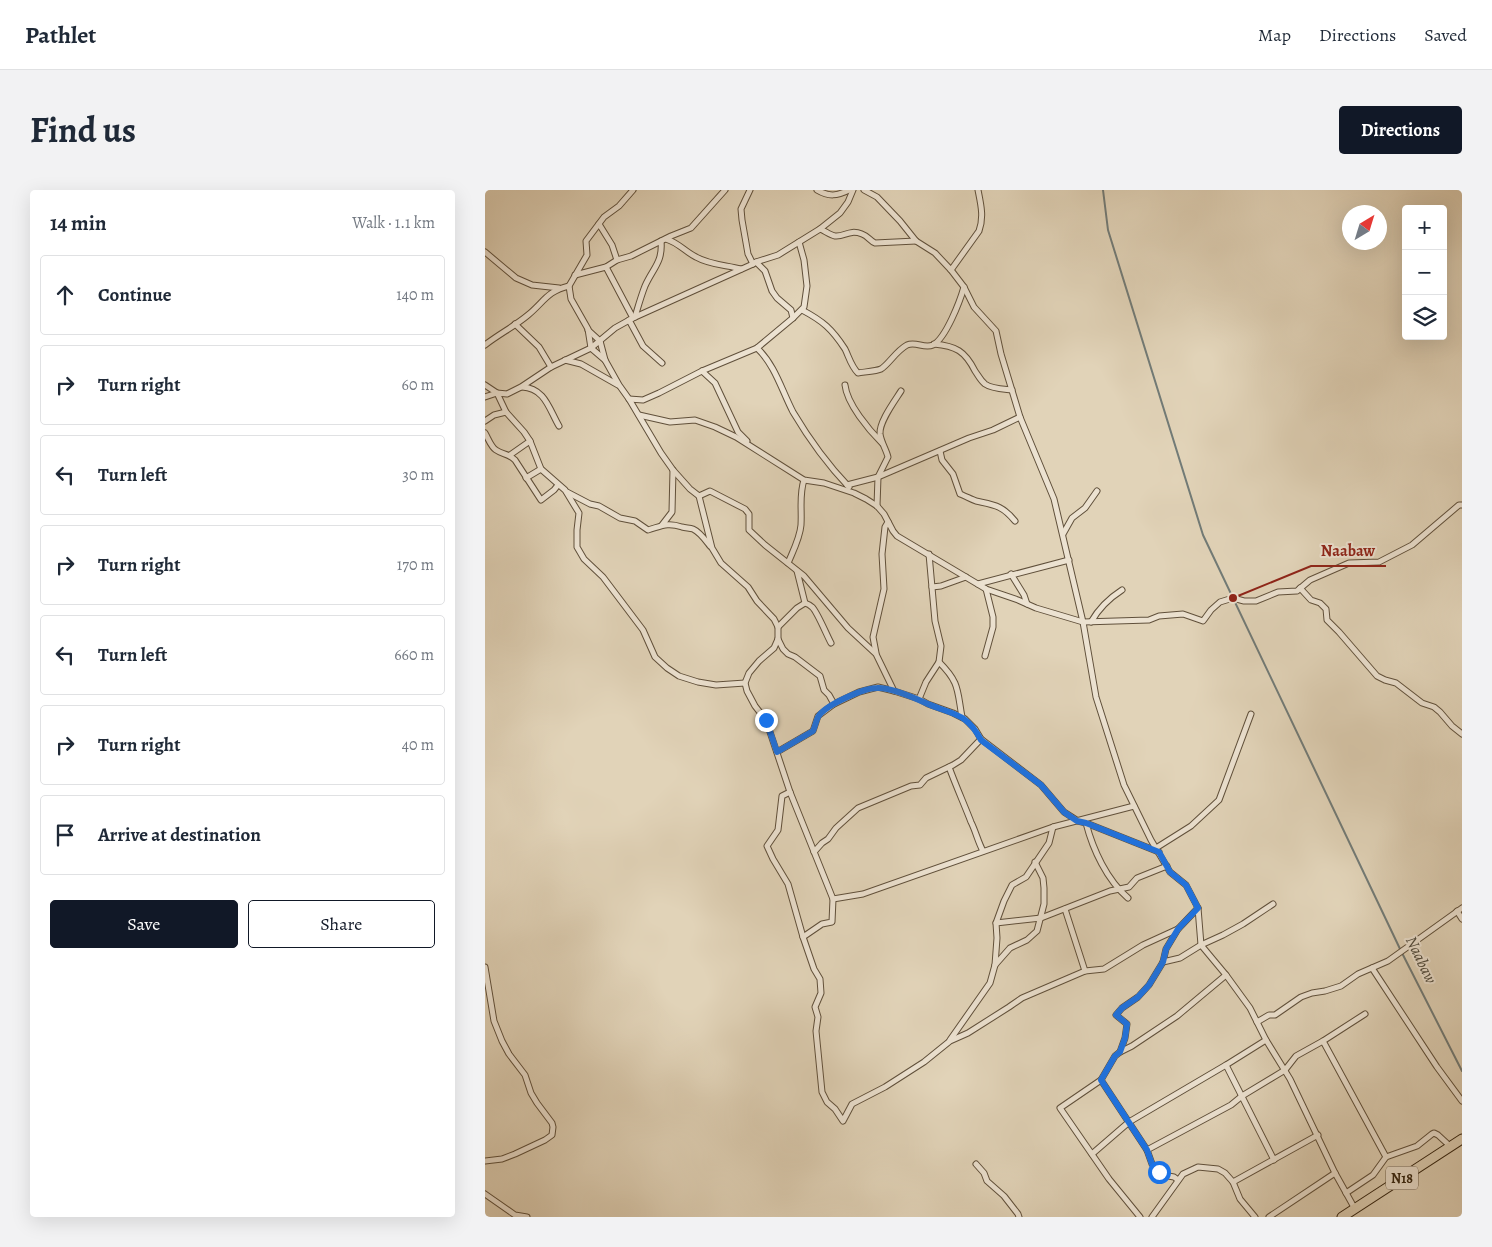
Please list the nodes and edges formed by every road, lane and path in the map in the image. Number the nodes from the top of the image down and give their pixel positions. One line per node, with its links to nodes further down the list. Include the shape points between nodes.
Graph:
1 (633, 190): 9 (street)
2 (725, 190): 11 (street, via 691,228)
3 (750, 190): 16 (street, via 741,210 741,220 748,254)
4 (817, 190): 5 (street, via 832,195)
5 (849, 190)
6 (853, 190): 10 (street, via 840,214)
7 (865, 190): 12 (street, via 877,197)
8 (978, 190): 19 (street, via 983,214 979,231)
9 (599, 224): 15 (street); 20 (street, via 587,241 587,255)
10 (820, 229): 12 (street, via 835,236 849,232 865,234 875,243); 13 (street)
11 (663, 240): 15 (street); 18 (street, via 677,243 710,263); 25 (street, via 659,261)
12 (915, 241): 19 (street, via 935,253)
13 (799, 242): 16 (street, via 778,255); 24 (street, via 807,286)
14 (485, 252): 23 (street, via 516,278 532,285)
15 (617, 260): 17 (street)
16 (755, 263): 18 (street); 26 (street, via 765,271 772,291 791,310)
17 (606, 267): 20 (street); 25 (street)
18 (741, 269): 25 (street)
19 (951, 270): 22 (street)
20 (574, 275): 21 (street)
21 (569, 286): 23 (street); 28 (street, via 571,299)
22 (964, 287): 30 (street, via 949,324); 43 (street, via 974,307 996,331)
23 (560, 288): 27 (street)
24 (801, 310): 26 (street); 30 (street, via 829,328 858,373 880,369 909,344)
25 (632, 318): 29 (street); 36 (street, via 643,346)
26 (793, 318): 33 (street)
27 (515, 324): 31 (street); 37 (street, via 539,347)
28 (588, 329): 29 (street); 32 (street)
29 (600, 341): 32 (street); 35 (street)
30 (934, 344): 43 (street, via 956,348 965,355 985,384)
31 (485, 345)
32 (591, 348): 34 (street); 35 (street)
33 (757, 348): 38 (street); 65 (street, via 773,369 793,412 821,457)
34 (564, 360): 37 (street); 40 (street, via 581,364)
35 (605, 360): 40 (street)
36 (662, 363)
37 (551, 367): 42 (street)
38 (702, 371): 47 (street, via 643,400); 56 (street, via 715,383 738,432)
39 (485, 385): 45 (street)
40 (619, 385): 47 (street)
41 (845, 385): 55 (street, via 852,404)
42 (521, 387): 45 (street, via 507,394); 52 (street, via 531,387 539,392)
43 (1012, 390): 50 (street)
44 (901, 391): 55 (street, via 881,426 881,439)
45 (497, 393): 46 (street); 48 (street)
46 (485, 397)
47 (629, 399): 49 (street)
48 (506, 412): 51 (street); 54 (street)
49 (639, 414): 56 (street, via 670,422 705,422); 60 (street)
50 (1020, 416): 57 (street); 75 (street, via 1054,499)
51 (485, 422)
52 (559, 426)
53 (485, 432): 58 (street, via 494,449)
54 (530, 441): 58 (street); 59 (street)
55 (885, 446): 61 (street, via 888,457)
56 (753, 447): 63 (street)
57 (940, 451): 61 (street); 72 (street, via 960,494 999,506)
58 (510, 455): 62 (street)
59 (541, 469): 62 (street); 64 (street)
60 (673, 470): 69 (street); 74 (street, via 672,512)
61 (877, 477): 65 (street); 71 (street)
62 (526, 478): 64 (street, via 541,500)
63 (804, 480): 68 (street); 79 (street, via 801,525)
64 (558, 484): 66 (street)
65 (847, 485): 68 (street)
66 (565, 490): 74 (street, via 620,518 635,521 647,530); 98 (street, via 579,513 577,547 643,630 655,657 679,676 698,682 716,685)
67 (1097, 491): 75 (street, via 1085,508 1072,518)
68 (854, 493): 71 (street)
69 (699, 496): 76 (street); 79 (street, via 710,491 745,509 749,514 749,530)
70 (1462, 505): 85 (street, via 1412,545 1379,562 1349,563 1310,580)
71 (877, 506): 73 (street)
72 (1015, 521)
73 (888, 522): 77 (street, via 897,536); 95 (street, via 882,554 884,589 873,637)
74 (661, 526): 76 (street, via 674,524 693,529)
75 (1063, 534): 78 (street)
76 (712, 548): 92 (street, via 721,563 748,587)
77 (929, 554): 82 (street); 84 (street)
78 (1069, 560): 81 (street); 90 (street)
79 (788, 562): 80 (street)
80 (796, 570): 88 (street); 95 (street)
81 (1011, 574): 83 (street); 89 (street)
82 (966, 577): 83 (street); 84 (street)
83 (977, 584): 86 (street)
84 (932, 587): 97 (street, via 941,646)
85 (1300, 588): 91 (street, via 1256,601 1233,598 1220,602 1203,621 1183,614 1149,620); 104 (street, via 1326,609 1327,620 1377,676 1396,683 1422,703 1434,707)
86 (986, 589): 89 (street); 96 (street, via 993,627)
87 (1122, 590): 91 (street, via 1108,599)
88 (805, 603): 92 (street); 94 (street, via 817,612)
89 (1027, 604): 90 (street)
90 (1083, 622): 91 (street); 109 (street, via 1096,697)
91 (1091, 622)
92 (778, 626): 93 (street)
93 (778, 639): 98 (street, via 774,648 749,673); 101 (street, via 788,654 820,676 824,690)
94 (831, 643)
95 (876, 654): 99 (street)
96 (985, 656)
97 (939, 662): 100 (street); 103 (street, via 957,686)
98 (745, 683): 106 (street, via 755,706 766,720)
99 (894, 691): 100 (street); 101 (street, via 878,687)
100 (919, 699): 103 (street)
101 (834, 704): 106 (street, via 819,716 813,731)
102 (1251, 714): 113 (street, via 1219,800)
103 (962, 717): 105 (street)
104 (1462, 734)
105 (981, 740): 107 (street); 110 (street, via 1041,785 1064,812)
106 (777, 752): 108 (street)
107 (949, 767): 114 (street, via 926,778 920,785 858,808); 115 (street)
108 (790, 792): 114 (street); 129 (street, via 782,796 779,830 767,846 788,884)
109 (1134, 806): 110 (street); 113 (street)
110 (1077, 821): 111 (street); 112 (street)
111 (1086, 823): 113 (street); 118 (street, via 1100,860)
112 (1053, 827): 115 (street); 116 (street, via 1049,843)
113 (1158, 850): 117 (street)
114 (814, 852): 120 (street)
115 (983, 852): 120 (street, via 863,894)
116 (1035, 862): 125 (street, via 1044,888); 127 (street, via 1026,877 1012,885)
117 (1167, 866): 118 (street); 122 (street, via 1186,885)
118 (1117, 889): 119 (street); 123 (street)
119 (1128, 898)
120 (833, 900): 129 (street, via 832,922 822,924)
121 (1273, 904): 130 (street, via 1243,924)
122 (1198, 908): 128 (street); 130 (street)
123 (1065, 909): 125 (street); 135 (street)
124 (1459, 909): 126 (street); 134 (street, via 1388,961)
125 (1040, 918): 127 (street); 132 (street, via 1037,931 1011,948)
126 (1462, 919)
127 (996, 923): 132 (street)
128 (1178, 929): 131 (street, via 1166,949); 135 (street, via 1143,945 1104,969)
129 (803, 938): 140 (street, via 820,980 821,993 815,1007 823,1092 843,1121 852,1104 924,1062)
130 (1201, 944): 131 (street, via 1181,958); 136 (street)
131 (1163, 962): 142 (street, via 1149,985 1116,1015 1127,1024)
132 (995, 965): 140 (street, via 990,983)
133 (485, 967): 156 (street, via 494,1021 502,1041 553,1127 552,1135 545,1140 502,1159)
134 (1373, 968): 138 (street, via 1341,986 1301,997); 147 (street)
135 (1085, 971): 140 (street, via 1029,994)
136 (1226, 975): 138 (street); 142 (street, via 1177,1016)
137 (1365, 1014): 141 (street)
138 (1257, 1022): 139 (street)
139 (1266, 1040): 143 (street); 144 (street)
140 (950, 1041)
141 (1323, 1041): 144 (street, via 1296,1056); 154 (street)
142 (1120, 1052): 145 (street)
143 (1225, 1065): 146 (street); 148 (street)
144 (1285, 1070): 146 (street); 149 (street)
145 (1101, 1080): 148 (street); 153 (street, via 1060,1108)
146 (1242, 1096): 152 (street, via 1216,1114); 155 (street)
147 (1462, 1102)
148 (1129, 1122): 152 (street); 153 (street)
149 (1318, 1135): 155 (street); 158 (street)
150 (1462, 1140): 151 (highway, N18)
151 (1451, 1147): 154 (street, via 1434,1133 1417,1146); 163 (highway, N18)
152 (1147, 1150): 159 (street, via 1152,1164 1163,1175)
153 (1092, 1154): 166 (street)
154 (1386, 1156): 161 (street, via 1373,1175)
155 (1275, 1160): 160 (street)
156 (485, 1161)
157 (976, 1164): 165 (street)
158 (1335, 1174): 161 (street); 169 (street)
159 (1179, 1180): 160 (street, via 1183,1174 1198,1167 1218,1169); 167 (street)
160 (1233, 1182): 168 (street, via 1240,1199)
161 (1346, 1193): 163 (street)
162 (485, 1194): 164 (street, via 515,1215)
163 (1355, 1209): 170 (highway, N18)
164 (527, 1217)
165 (1019, 1217)
166 (1140, 1217)
167 (1152, 1217)
168 (1255, 1217)
169 (1269, 1217)
170 (1342, 1217)

